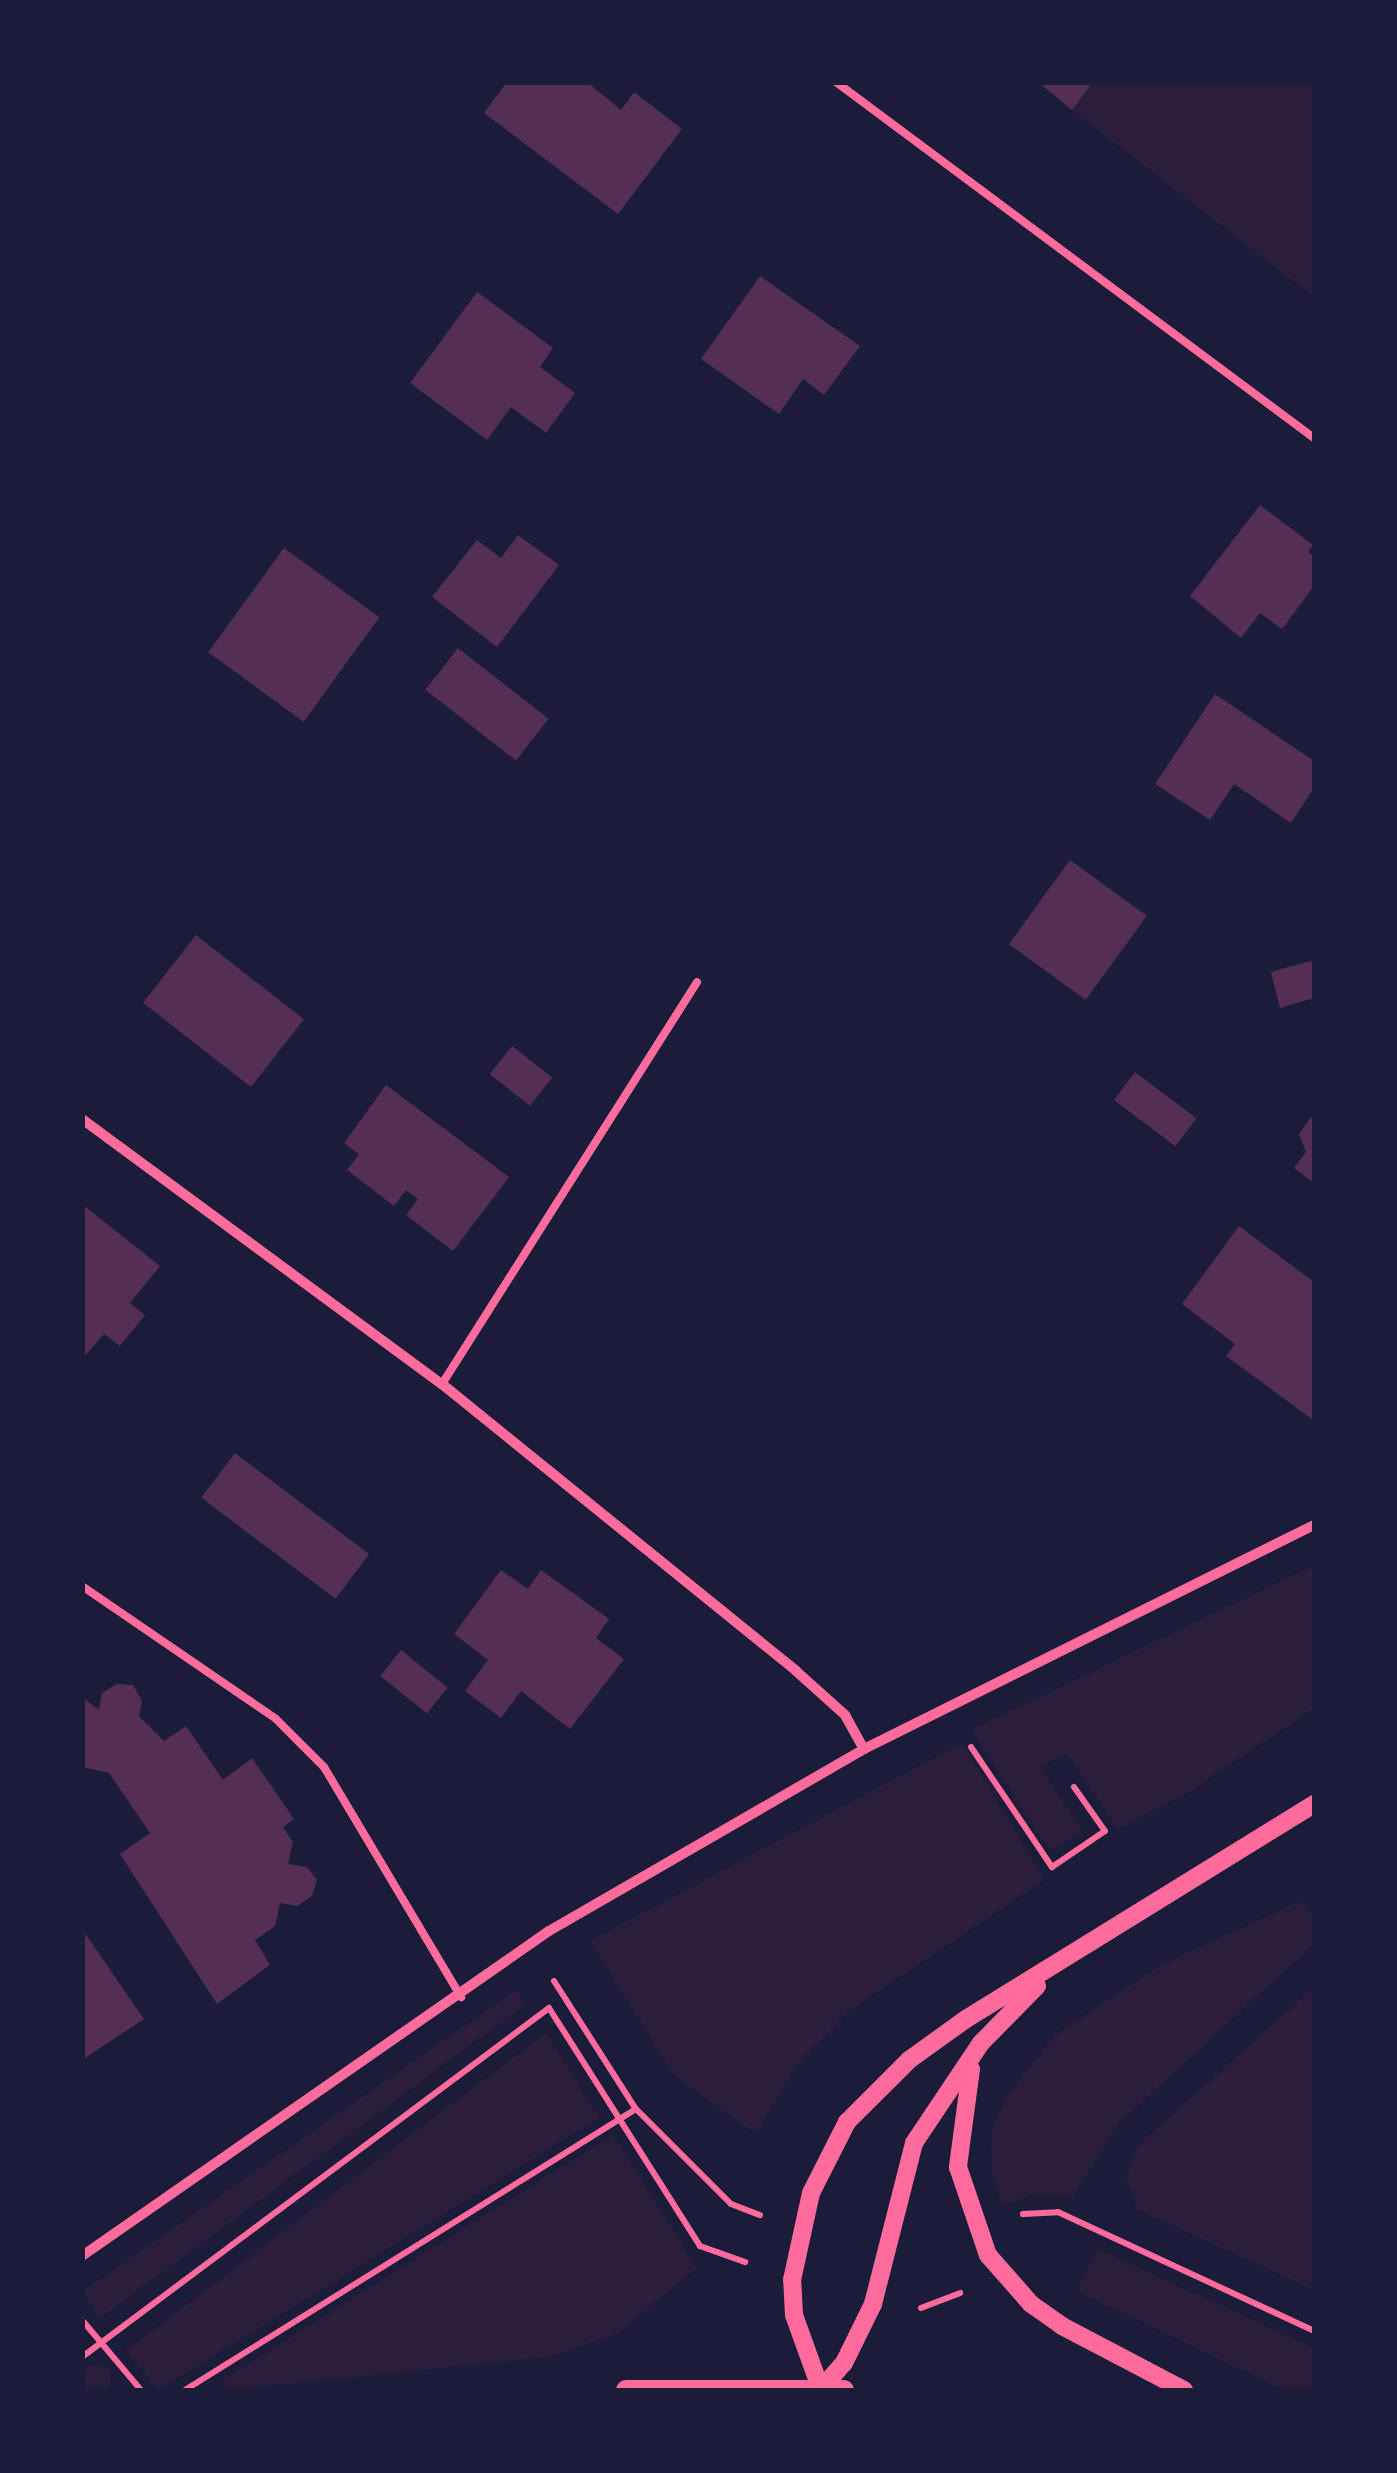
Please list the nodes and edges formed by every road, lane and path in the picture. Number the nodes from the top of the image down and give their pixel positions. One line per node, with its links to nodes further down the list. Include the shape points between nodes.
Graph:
1 (836, 82): 2 (lane)
2 (1314, 438)
3 (697, 982): 5 (lane)
4 (82, 1119): 5 (street)
5 (442, 1384): 9 (street, via 796,1671 845,1714)
6 (1314, 1525): 8 (street)
7 (82, 1586): 14 (lane, via 276,1719 324,1766)
8 (945, 1709): 9 (street); 10 (path, via 1052,1867 1106,1831)
9 (864, 1749): 12 (street)
10 (1074, 1787)
11 (1314, 1804): 13 (street)
12 (549, 1931): 14 (street); 16 (path, via 572,1962 553,1979)
13 (1055, 1968): 15 (street); 19 (street, via 966,2020 874,2093 826,2156)
14 (462, 1998): 22 (street)
15 (981, 2043): 21 (street, via 914,2143); 33 (street, via 964,2086 958,2167 988,2255 1031,2304 1062,2326)
16 (636, 2109): 17 (path); 19 (path, via 732,2204)
17 (620, 2118): 20 (path); 26 (path, via 549,2008); 30 (path)
18 (1018, 2216): 25 (path, via 1037,2209 1058,2212)
19 (800, 2230): 28 (street, via 794,2315)
20 (700, 2246)
21 (883, 2255): 23 (path, via 936,2271); 28 (street, via 861,2334)
22 (82, 2256)
23 (969, 2304)
24 (82, 2320): 26 (path)
25 (1314, 2331)
26 (101, 2345): 27 (path); 29 (path)
27 (82, 2357)
28 (821, 2389): 31 (main road); 32 (main road)
29 (141, 2390)
30 (185, 2390)
31 (626, 2390)
32 (844, 2390)
33 (1184, 2390)

